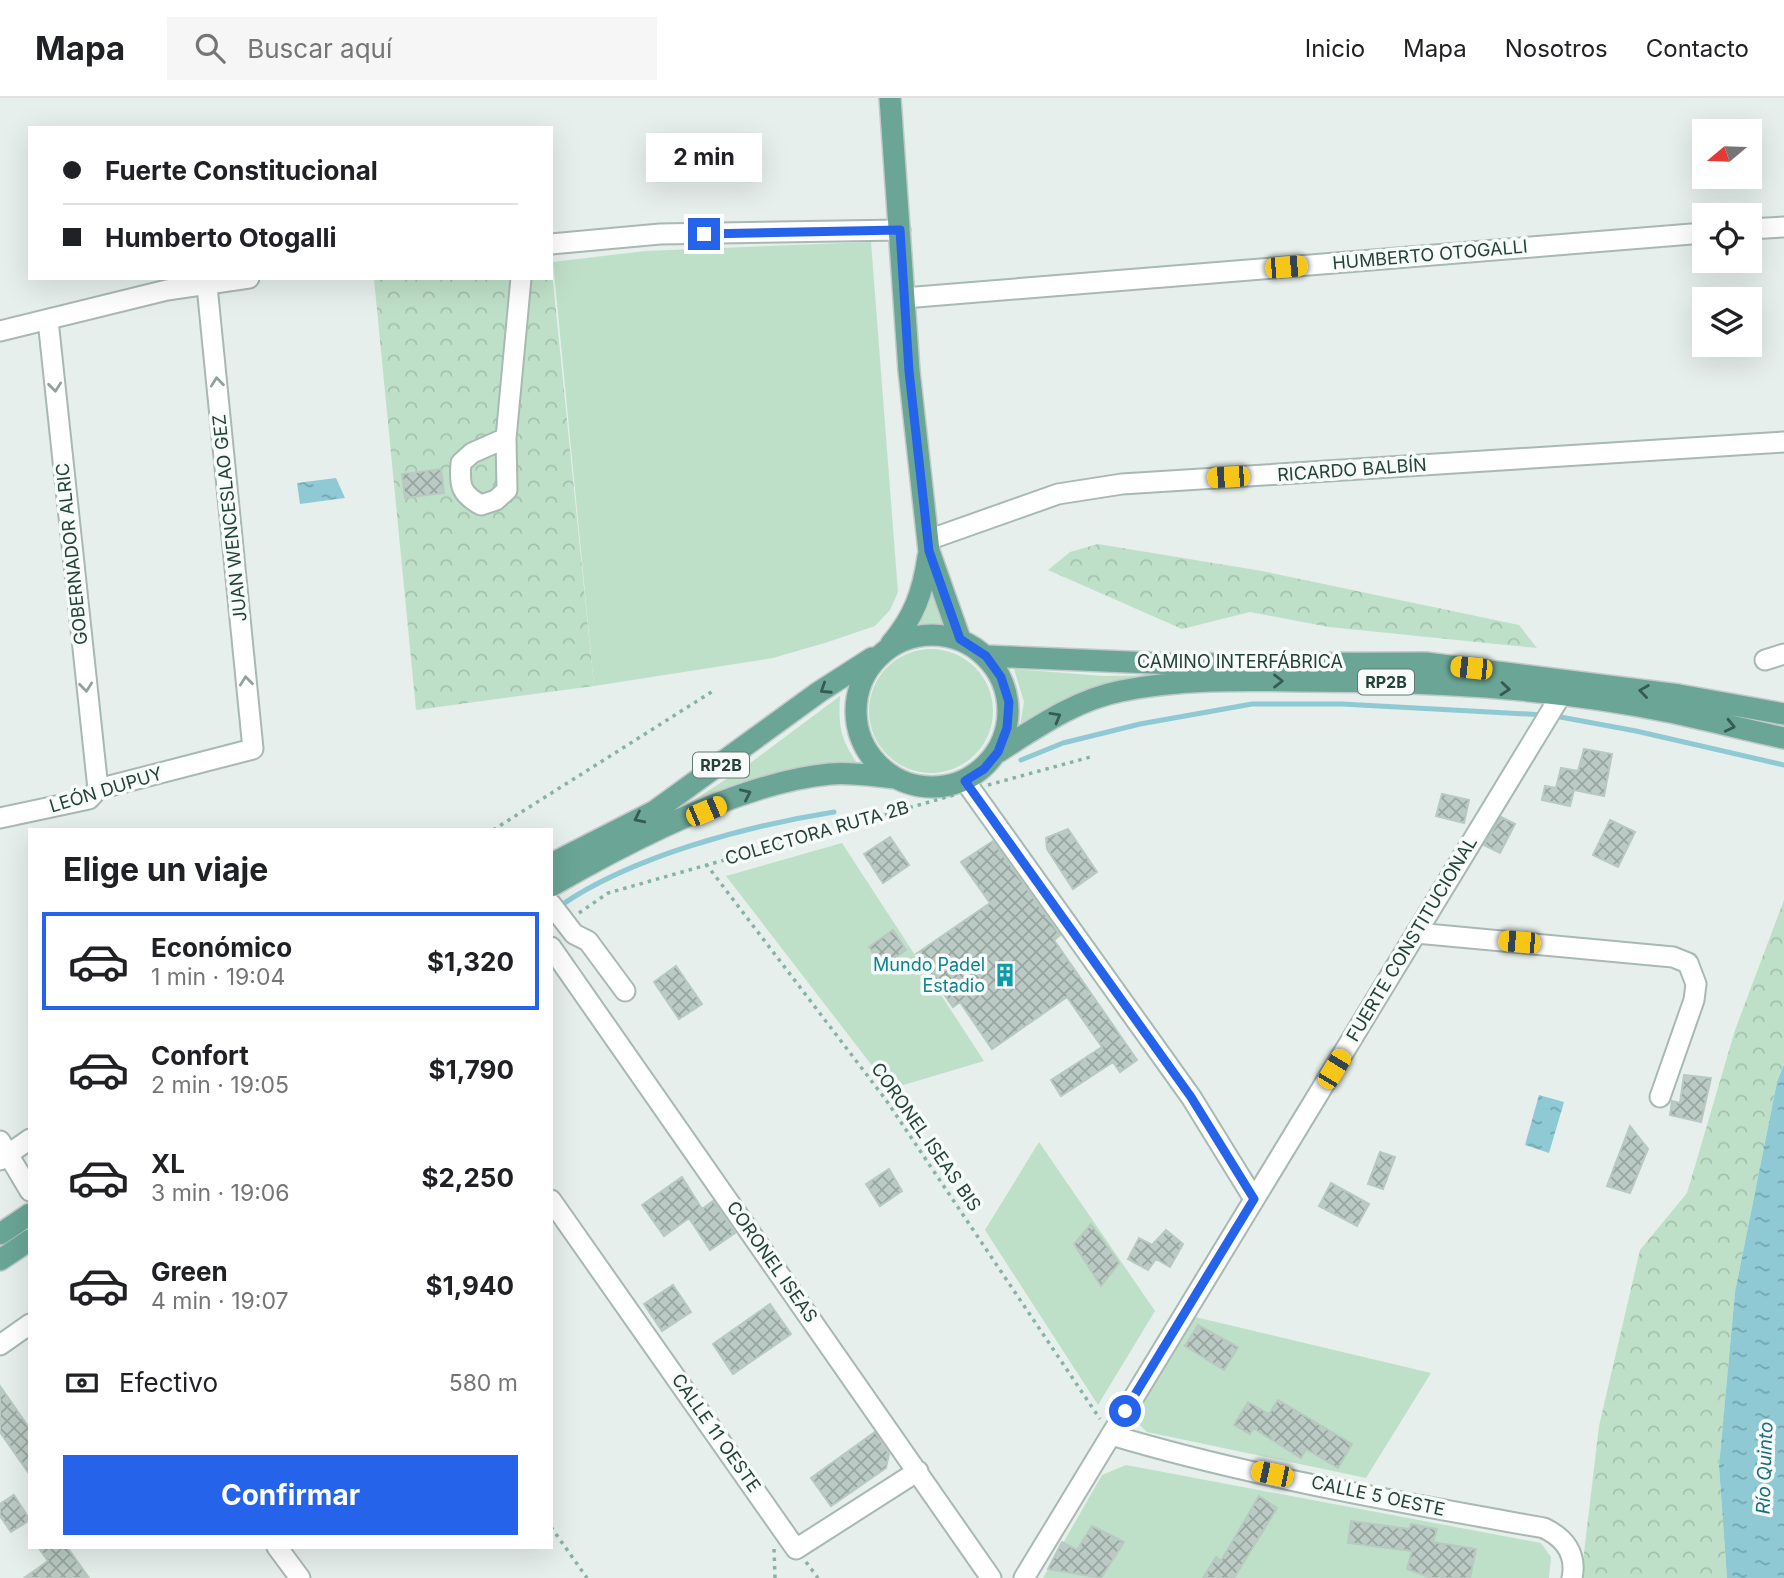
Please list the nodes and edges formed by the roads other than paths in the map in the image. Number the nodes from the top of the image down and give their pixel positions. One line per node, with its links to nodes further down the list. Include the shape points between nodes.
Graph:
1 (890, 98): 4 (main road)
2 (1784, 227): 3 (street)
3 (1762, 228)
4 (900, 230): 6 (street, via 660,234); 10 (main road)
5 (1692, 234): 10 (street, HUMBERTO OTOGALLI)
6 (553, 244)
7 (238, 280): 9 (street)
8 (521, 280): 13 (street)
9 (207, 286): 11 (street, via 167,290); 24 (street, JUAN WENCESLAO GEZ, one-way to 9)
10 (904, 298): 15 (main road)
11 (48, 320): 12 (street); 28 (street, GOBERNADOR ALRIC, one-way to 28)
12 (0, 331)
13 (506, 438)
14 (1784, 442): 15 (street, RICARDO BALBÍN, via 1122,484 1058,494)
15 (928, 545): 16 (main road); 17 (main road, via 923,592 908,625)
16 (960, 639): 17 (main road, CAMINO INTERFÁBRICA / RP2B, via 938,634 915,636); 19 (main road, CAMINO INTERFÁBRICA / RP2B)
17 (885, 650): 26 (main road, CAMINO INTERFÁBRICA / RP2B, via 863,677 856,699 856,722 870,754); 30 (main road, CAMINO INTERFÁBRICA / RP2B, one-way to 30, via 655,811)
18 (1784, 654): 20 (street)
19 (986, 656): 22 (main road, CAMINO INTERFÁBRICA / RP2B, one-way to 19, via 1679,695 1426,663 1175,664); 25 (main road, CAMINO INTERFÁBRICA / RP2B, via 1001,677 1009,702 1007,728)
20 (1765, 660)
21 (1561, 695): 23 (main road, CAMINO INTERFÁBRICA / RP2B, one-way to 23, via 1668,712); 25 (main road, CAMINO INTERFÁBRICA / RP2B, one-way to 21, via 1061,713 1121,691 1212,682 1356,681); 33 (street, FUERTE CONSTITUCIONAL)
22 (1784, 715)
23 (1784, 738)
24 (253, 749): 28 (street, LEÓN DUPUY)
25 (998, 752): 27 (main road, CAMINO INTERFÁBRICA / RP2B)
26 (895, 778): 27 (main road, CAMINO INTERFÁBRICA / RP2B, via 917,787); 31 (main road, CAMINO INTERFÁBRICA / RP2B, one-way to 26, via 657,831 763,786 834,773)
27 (970, 787): 40 (street, via 1191,1097)
28 (98, 789): 29 (street, LEÓN DUPUY, via 89,799)
29 (0, 818)
30 (553, 863)
31 (553, 885)
32 (553, 907): 35 (street, via 574,934 588,941)
33 (1416, 933): 36 (street, via 1673,957 1688,963 1696,984 1694,1000); 40 (street, FUERTE CONSTITUCIONAL)
34 (553, 950): 49 (street, CORONEL ISEAS)
35 (625, 991)
36 (1660, 1097)
37 (28, 1140): 38 (street)
38 (3, 1151): 39 (street)
39 (28, 1189)
40 (1254, 1199): 48 (street, FUERTE CONSTITUCIONAL)
41 (553, 1203): 49 (street, CALLE 11 OESTE, via 796,1549)
42 (28, 1215): 43 (main road)
43 (0, 1234)
44 (28, 1241): 45 (main road)
45 (0, 1260)
46 (28, 1325): 47 (street)
47 (0, 1345)
48 (1111, 1435): 53 (street, FUERTE CONSTITUCIONAL); 54 (street, CALLE 5 OESTE, via 1163,1451 1408,1504 1544,1528 1563,1537)
49 (918, 1471): 52 (street, CORONEL ISEAS)
50 (278, 1549): 51 (street)
51 (300, 1578)
52 (991, 1578)
53 (1024, 1578)
54 (1573, 1578)

